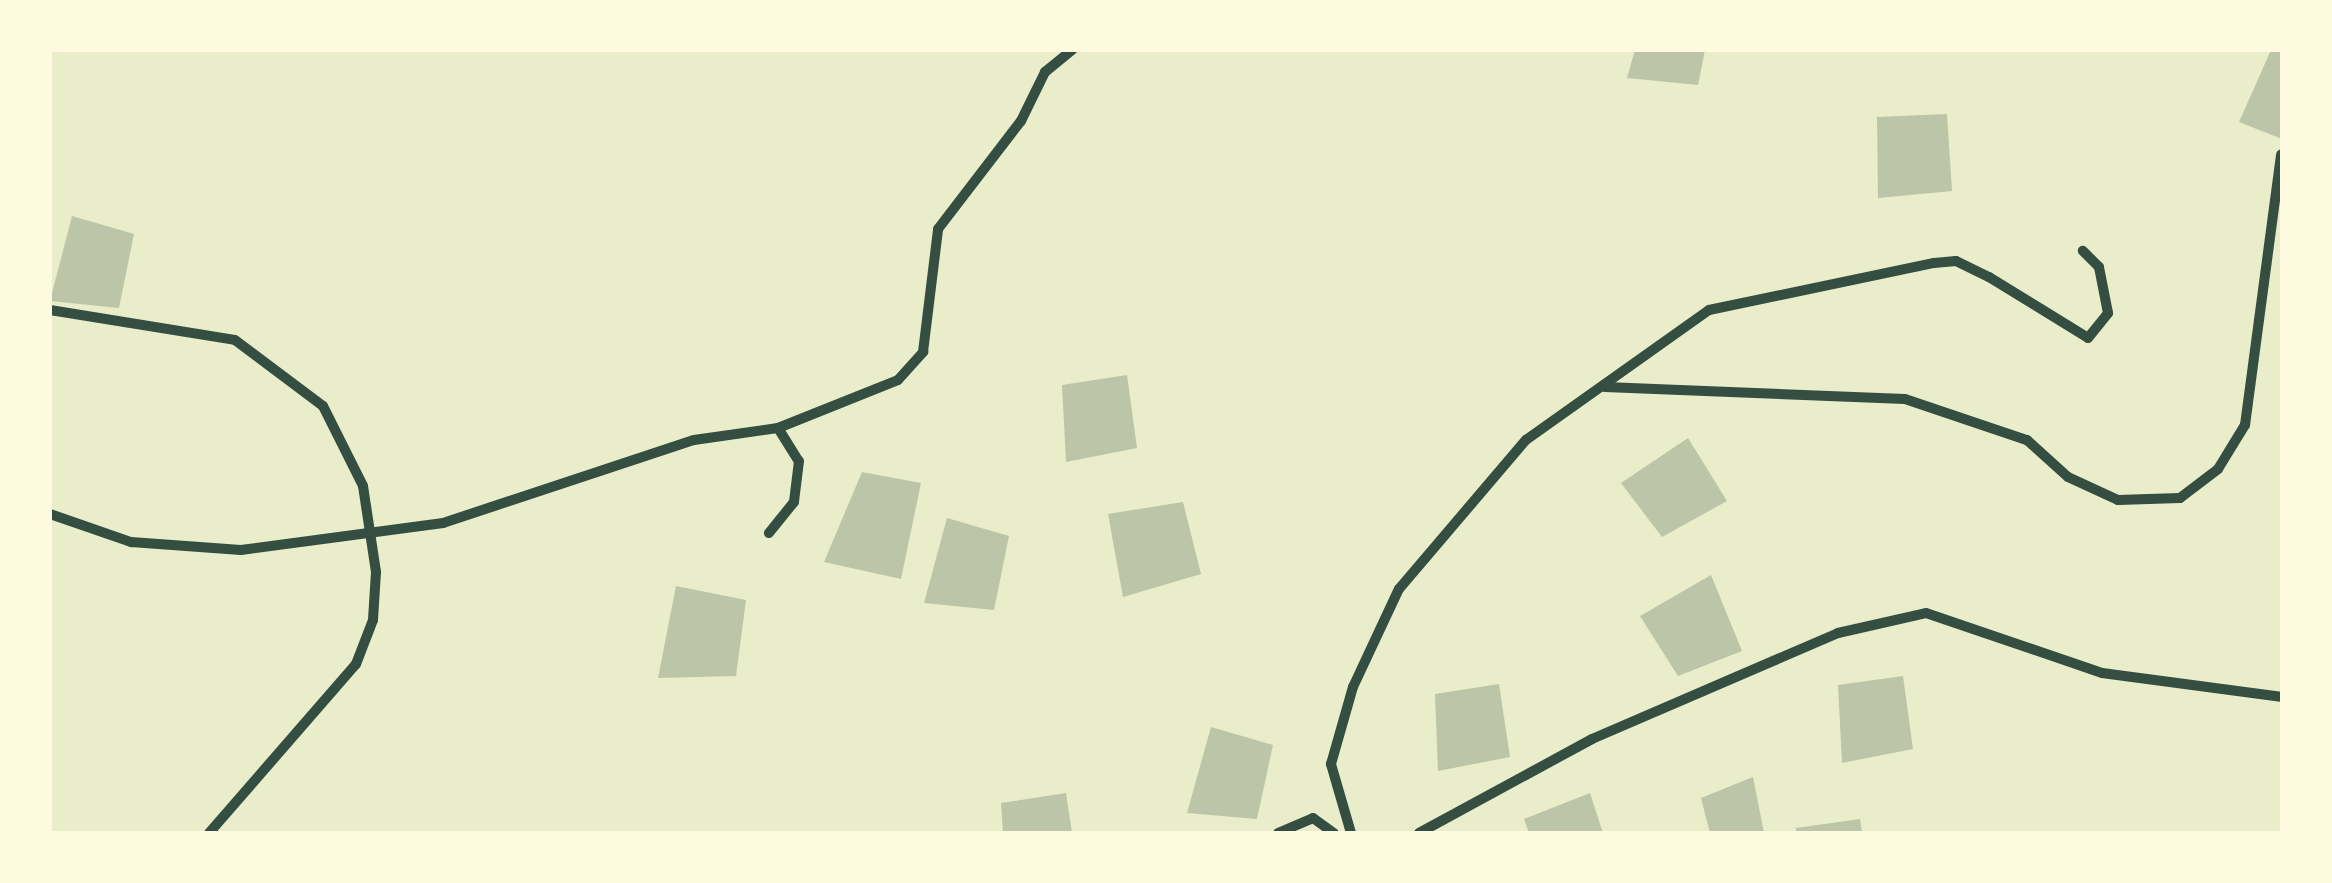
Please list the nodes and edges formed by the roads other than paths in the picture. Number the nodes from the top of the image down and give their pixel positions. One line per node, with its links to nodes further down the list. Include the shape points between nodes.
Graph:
1 (1072, 50): 6 (street, via 1045,72 1021,122 938,229 923,352 898,380)
2 (2281, 154): 5 (street, via 2244,424 2218,469 2180,498 2118,500 2068,477 2027,440 1905,399)
3 (2082, 251): 5 (street, via 2100,267 2108,313 2088,338 1988,277 1934,262 1709,310)
4 (50, 310): 8 (street, via 204,332 286,375 323,406 352,456)
5 (1604, 387): 14 (street, via 1526,440 1399,588 1353,687 1331,764)
6 (778, 428): 8 (street, via 694,440 495,510); 9 (street, via 799,461 794,502)
7 (50, 514): 8 (street, via 191,552)
8 (371, 531): 11 (street, via 373,620 356,664)
9 (769, 533)
10 (2282, 697): 15 (street, via 2102,673 1926,613 1838,634 1592,739)
11 (209, 833)
12 (1278, 833): 13 (street, via 1313,818)
13 (1334, 833)
14 (1351, 833)
15 (1419, 833)

